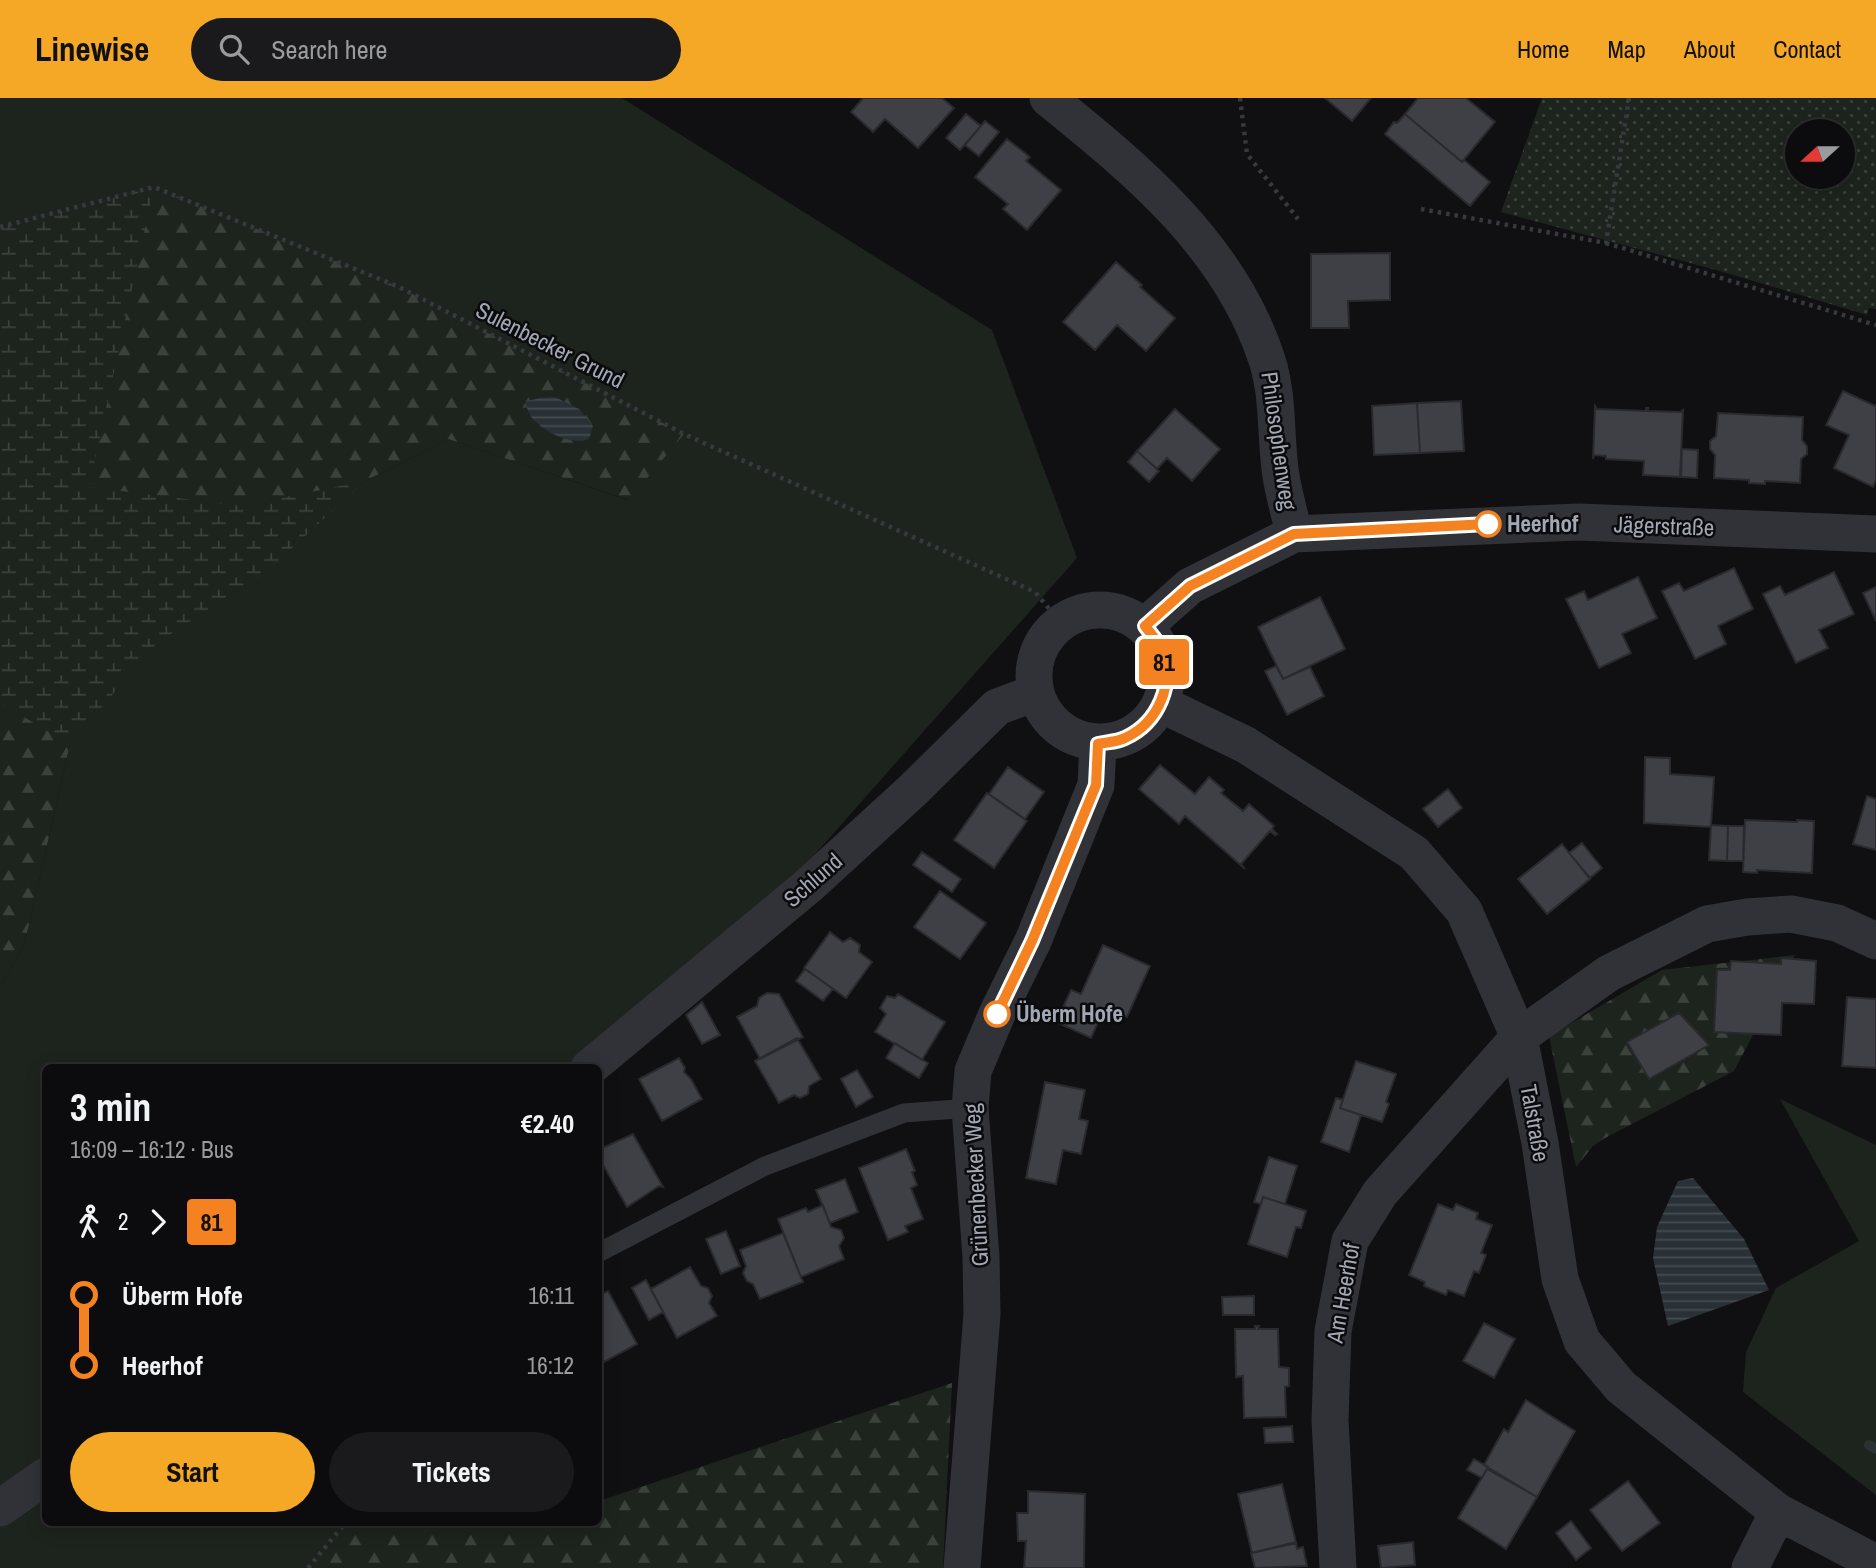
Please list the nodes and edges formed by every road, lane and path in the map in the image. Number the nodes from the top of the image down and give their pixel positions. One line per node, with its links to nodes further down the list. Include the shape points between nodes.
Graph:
1 (1048, 98): 9 (street, Philosophenweg, via 1165,198 1224,269 1267,361 1281,475)
2 (1240, 98): 5 (path, via 1247,154)
3 (1629, 98): 7 (path)
4 (1421, 209): 7 (path)
5 (1298, 219)
6 (0, 227): 11 (path, Sulenbecker Grund, via 154,187 399,287 684,434 1035,592)
7 (1606, 243): 8 (path)
8 (1876, 325)
9 (1294, 534): 10 (street, Jägerstraße, via 1579,522); 12 (street, Jägerstraße, via 1190,586)
10 (1876, 534)
11 (1060, 623): 12 (street, via 1070,615 1096,609 1122,612); 13 (street, via 1049,631 1034,660)
12 (1145, 626): 14 (street, via 1161,649 1167,676)
13 (1035, 693): 15 (street, via 1048,719 1070,737); 18 (street, Schlund, via 997,707 808,886)
14 (1161, 704): 15 (street, via 1146,725 1124,739); 17 (street, Talstraße, via 1246,745 1414,853 1464,911)
15 (1098, 744): 19 (street, Grünenbecker Weg, via 1096,785 973,1071)
16 (1876, 941): 17 (street, Am Heerhof, via 1837,923 1791,914 1707,924 1609,973)
17 (1519, 1037): 23 (street, Talstraße, via 1560,1279 1583,1341 1621,1387); 28 (street, Am Heerhof, via 1380,1193 1350,1241 1333,1344 1330,1420)
18 (594, 1064)
19 (970, 1108): 20 (lane, via 904,1113 765,1166); 27 (street, Grünenbecker Weg, via 982,1314)
20 (602, 1251)
21 (42, 1479): 22 (street)
22 (0, 1508)
23 (1778, 1512): 25 (street, Talstraße); 29 (street)
24 (343, 1526): 26 (path)
25 (1876, 1563)
26 (308, 1568)
27 (961, 1568)
28 (1338, 1568)
29 (1750, 1568)

